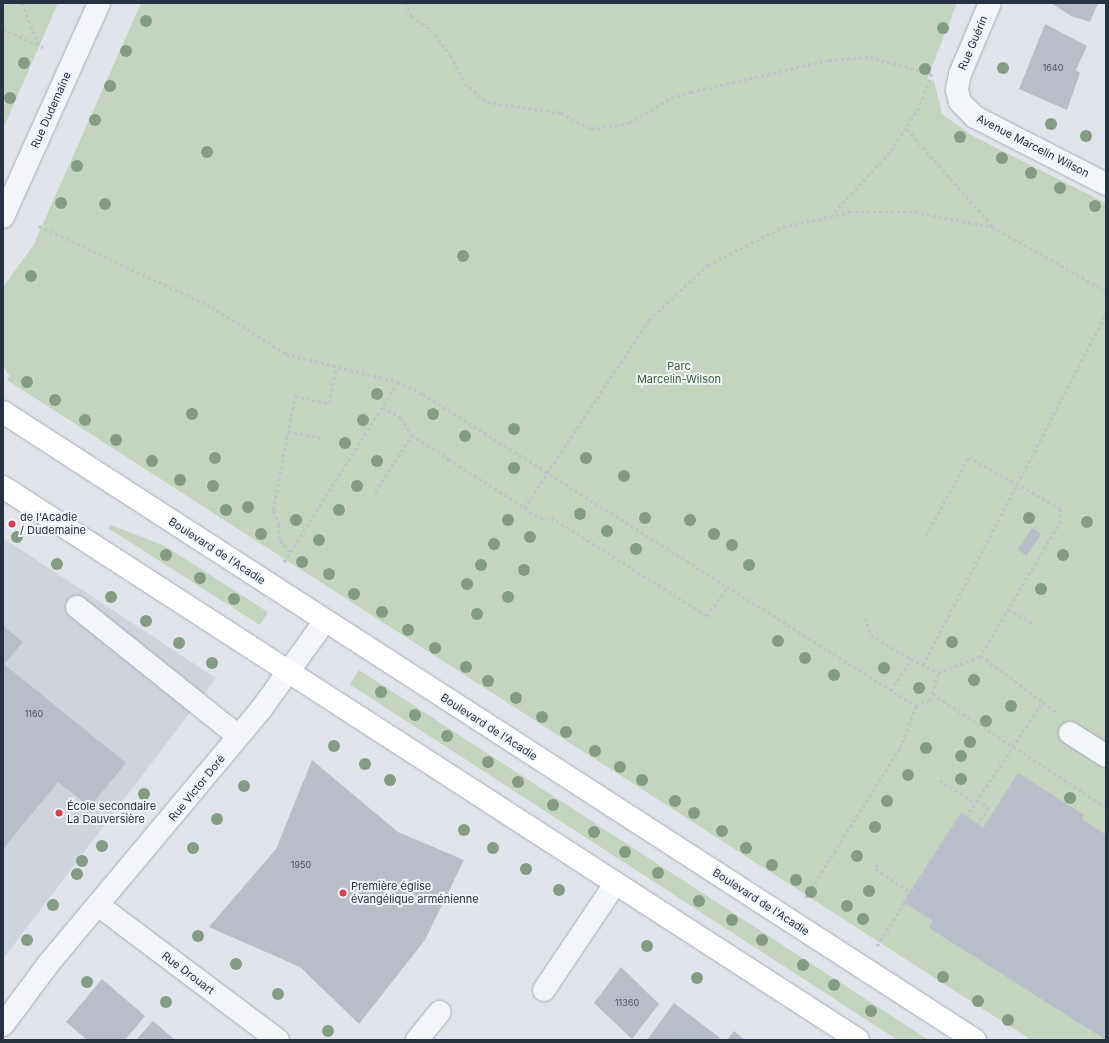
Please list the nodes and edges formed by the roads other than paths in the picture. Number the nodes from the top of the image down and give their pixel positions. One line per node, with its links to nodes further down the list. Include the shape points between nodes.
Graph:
1 (99, 3): 5 (street, Rue Dudemaine)
2 (990, 3): 3 (street, Rue Guérin)
3 (957, 83): 4 (street, Avenue Marcelin Wilson, via 960,102 975,117)
4 (1106, 184)
5 (3, 217)
6 (3, 412): 9 (main road, Boulevard de l'Acadie)
7 (3, 487): 10 (main road)
8 (77, 607): 12 (street)
9 (325, 622): 10 (street, Rue Victor Doré); 22 (main road, Boulevard de l'Acadie)
10 (290, 671): 12 (street, Rue Victor Doré); 14 (main road)
11 (1067, 725): 13 (street)
12 (238, 736): 15 (street, Rue Victor Doré)
13 (1106, 756)
14 (615, 884): 16 (street); 21 (main road)
15 (98, 905): 18 (street, Rue Victor Doré, via 49,963); 19 (street, Rue Drouart)
16 (544, 990)
17 (440, 1012): 20 (street)
18 (3, 1025)
19 (278, 1040)
20 (417, 1040)
21 (858, 1040)
22 (975, 1040)

